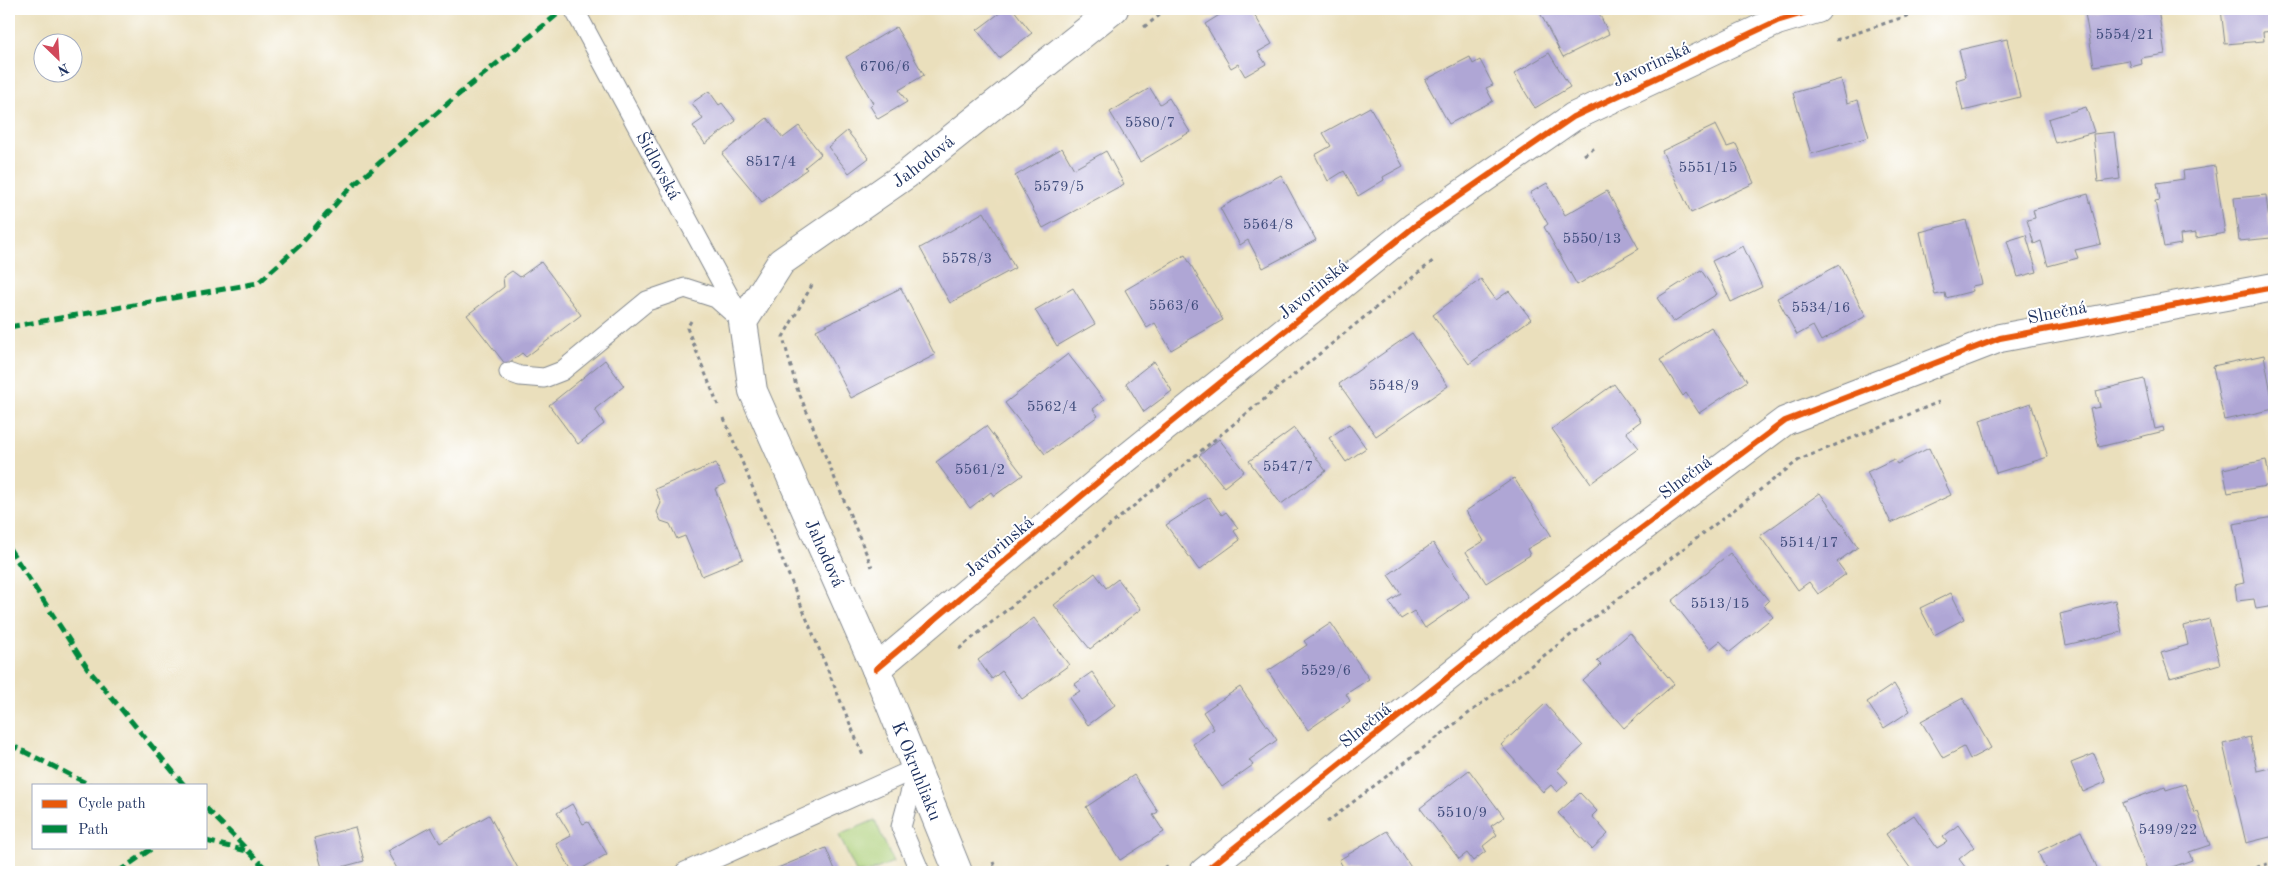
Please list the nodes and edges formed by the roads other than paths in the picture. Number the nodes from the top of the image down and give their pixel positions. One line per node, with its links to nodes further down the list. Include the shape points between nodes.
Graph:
1 (574, 9): 5 (lane, Šidlovská)
2 (1114, 9): 5 (street, Jahodová, via 906,175 782,262)
3 (1817, 9): 7 (street, Javorinská, via 1777,21 1573,117 1415,226 1123,461)
4 (2274, 287): 12 (street, Slnečná, via 2000,338 1785,421 1523,618)
5 (743, 322): 6 (lane, via 716,298 684,288 647,301 562,371 544,378); 7 (street, Jahodová, via 753,392)
6 (509, 372)
7 (876, 669): 8 (street, K Okruhliaku)
8 (917, 768): 9 (lane); 10 (lane, via 901,826); 11 (street, K Okruhliaku)
9 (685, 872)
10 (920, 872)
11 (958, 872)
12 (1204, 872)

